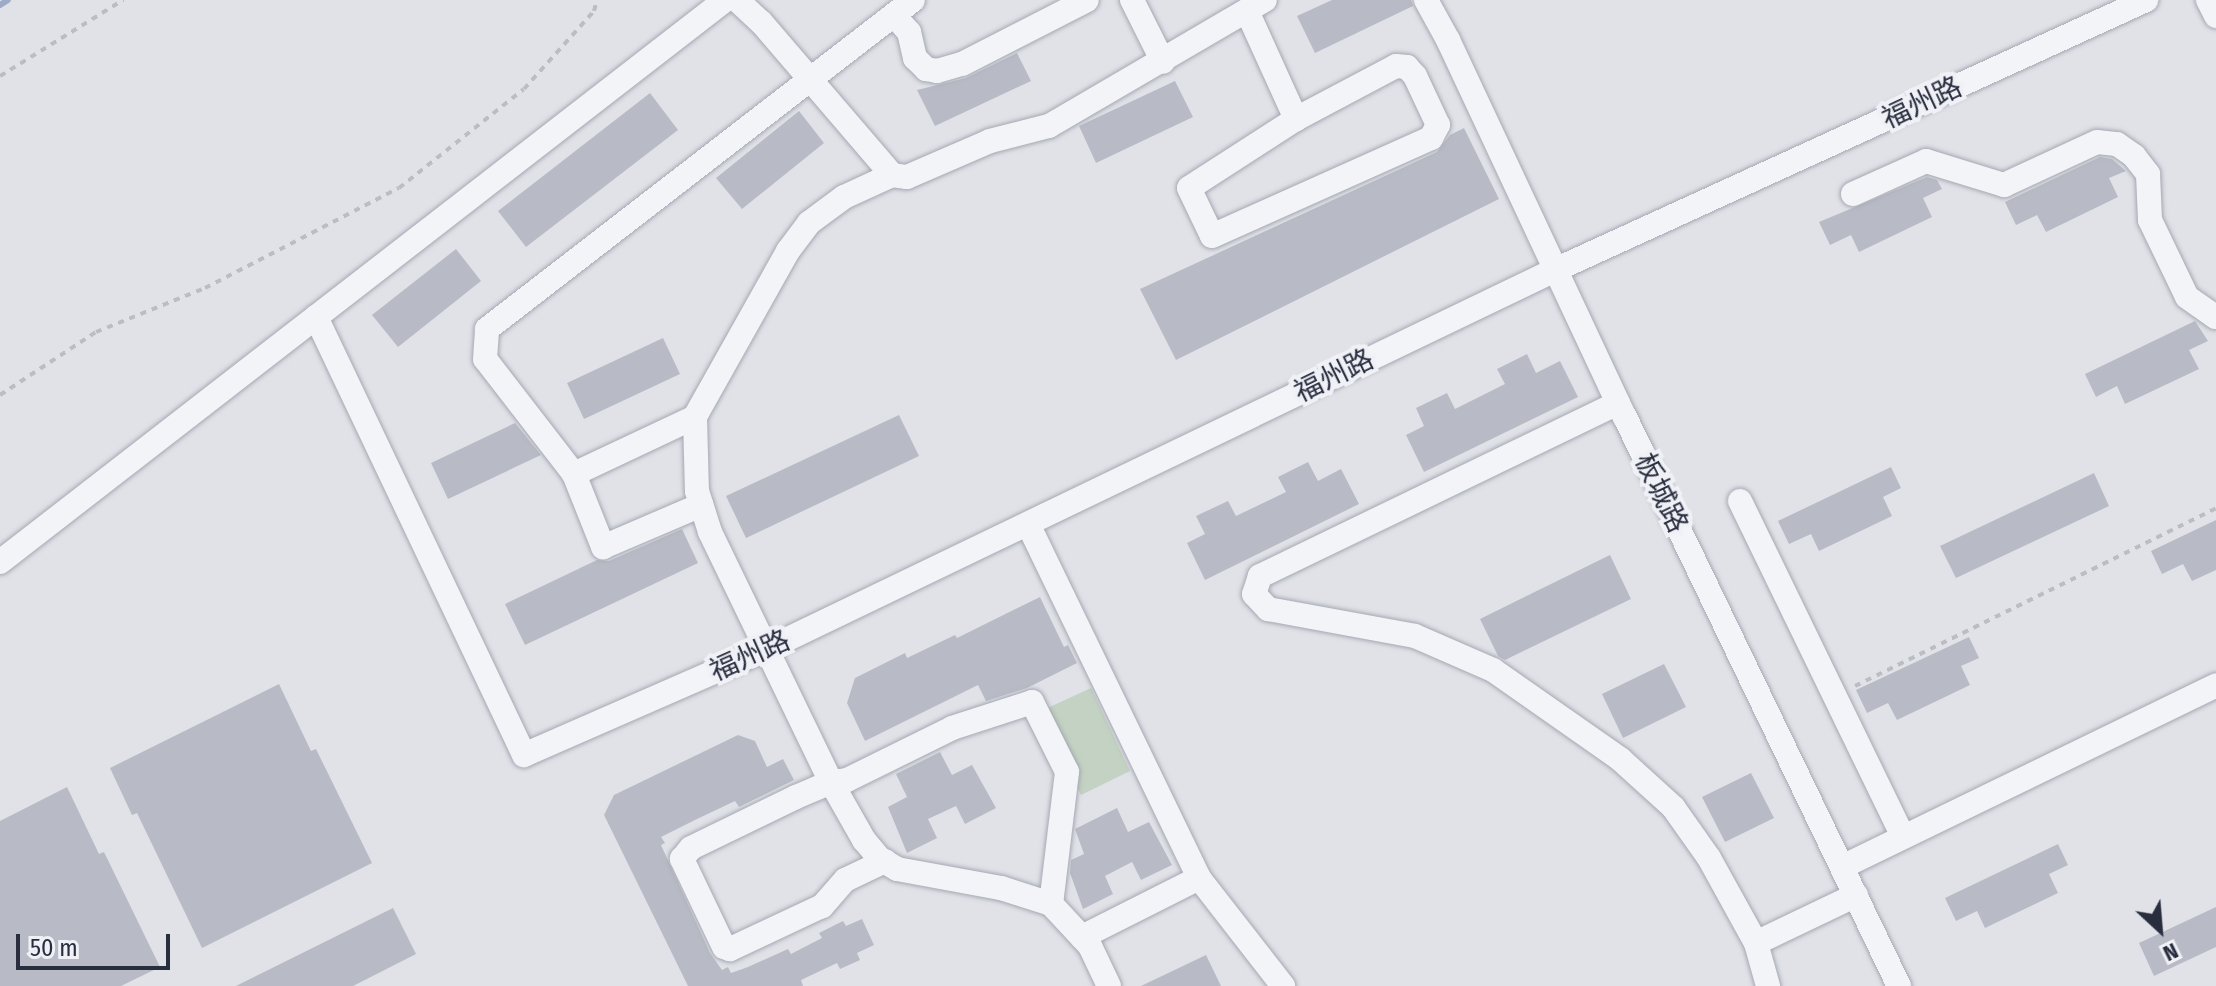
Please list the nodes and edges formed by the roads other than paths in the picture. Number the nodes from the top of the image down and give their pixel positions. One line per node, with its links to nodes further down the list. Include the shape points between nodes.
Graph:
1 (725, 0): 17 (street)
2 (737, 0): 12 (street)
3 (1087, 0): 9 (street, via 962,64 937,71 915,58)
4 (1132, 0): 11 (street)
5 (1426, 0): 16 (street, 板城路)
6 (2146, 0): 16 (street, 福州路)
7 (2208, 0): 10 (street)
8 (1256, 5): 11 (street); 13 (street)
9 (903, 7): 12 (street)
10 (2216, 16)
11 (1163, 62): 14 (street, via 1049,126 990,141 907,177)
12 (810, 79): 14 (street); 21 (street, via 487,329 485,359)
13 (1296, 119): 13 (street, via 1189,188 1212,236 1431,138 1438,125 1415,76 1407,67 1396,66)
14 (892, 175): 20 (street, via 844,197 809,223)
15 (1853, 194): 18 (street, via 1926,161 2004,185 2097,142 2117,144 2148,174 2150,220 2187,297)
16 (1555, 270): 19 (street, 板城路); 24 (street, 福州路)
17 (316, 317): 25 (street); 26 (street, 福州路, via 524,755)
18 (2216, 317)
19 (1618, 403): 31 (street, 板城路); 36 (street, via 1260,576 1254,594 1268,609 1415,636 1493,670 1620,759 1673,807 1709,858)
20 (695, 417): 21 (street); 23 (street)
21 (574, 474): 23 (street, via 603,547)
22 (1740, 501): 29 (street)
23 (701, 505): 26 (street)
24 (1028, 524): 26 (street, 福州路); 32 (street)
25 (0, 562)
26 (767, 649): 28 (street)
27 (2216, 685): 29 (street)
28 (831, 782): 30 (street, via 864,840); 30 (street, via 684,854 724,947 736,947 822,906 845,880); 34 (street, via 847,780 952,728 1032,702 1067,772)
29 (1903, 836): 31 (street)
30 (885, 861): 34 (street, via 897,869 1001,888)
31 (1842, 867): 33 (street, 板城路)
32 (1199, 878): 35 (street); 38 (street)
33 (1856, 895): 36 (street); 40 (street, 板城路)
34 (1051, 904): 35 (street)
35 (1082, 937): 37 (street)
36 (1756, 943): 39 (street)
37 (1109, 986)
38 (1283, 986)
39 (1768, 986)
40 (1899, 986)

